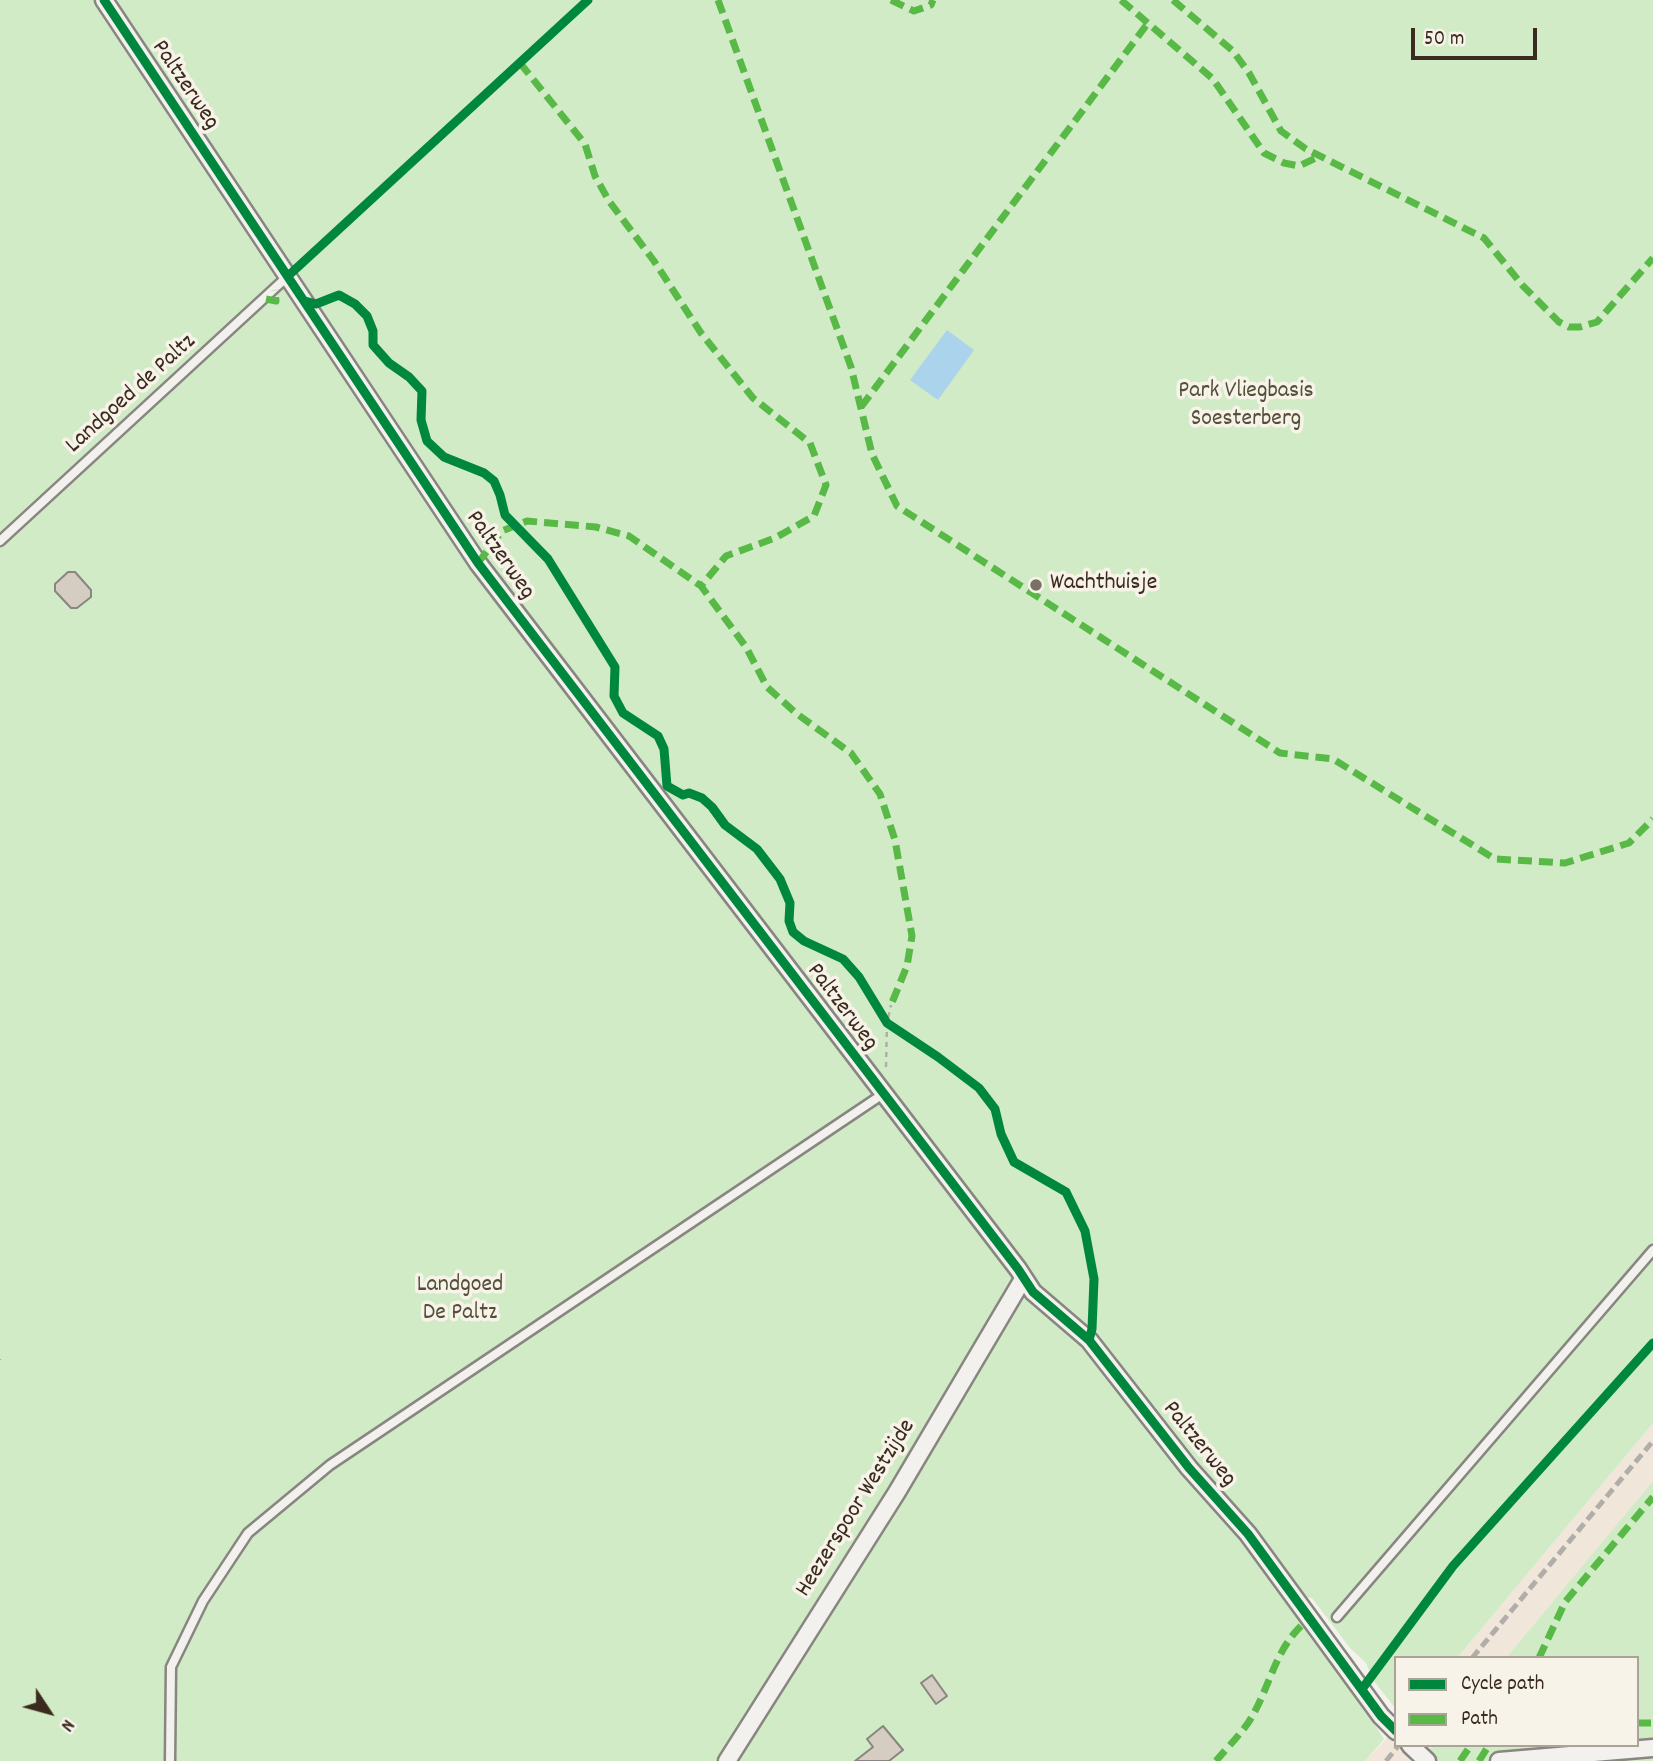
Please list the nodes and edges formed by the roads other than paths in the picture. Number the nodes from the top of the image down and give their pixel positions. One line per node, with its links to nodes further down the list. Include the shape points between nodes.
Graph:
1 (104, 0): 2 (street, Paltzerweg)
2 (288, 276): 3 (lane, Landgoed de Paltz); 4 (street, Paltzerweg, via 478,563)
3 (0, 541)
4 (882, 1093): 6 (street, Paltzerweg); 11 (lane, via 330,1465 248,1532 203,1601 171,1667)
5 (1653, 1250): 7 (lane)
6 (1023, 1279): 8 (street, Paltzerweg, via 1088,1340 1189,1468 1248,1534); 12 (street, Heezerspoor Westzijde, via 897,1492)
7 (1337, 1617)
8 (1394, 1729)
9 (1412, 1747): 13 (street)
10 (1653, 1748): 14 (street)
11 (170, 1761)
12 (727, 1761)
13 (1427, 1761)
14 (1499, 1761)

